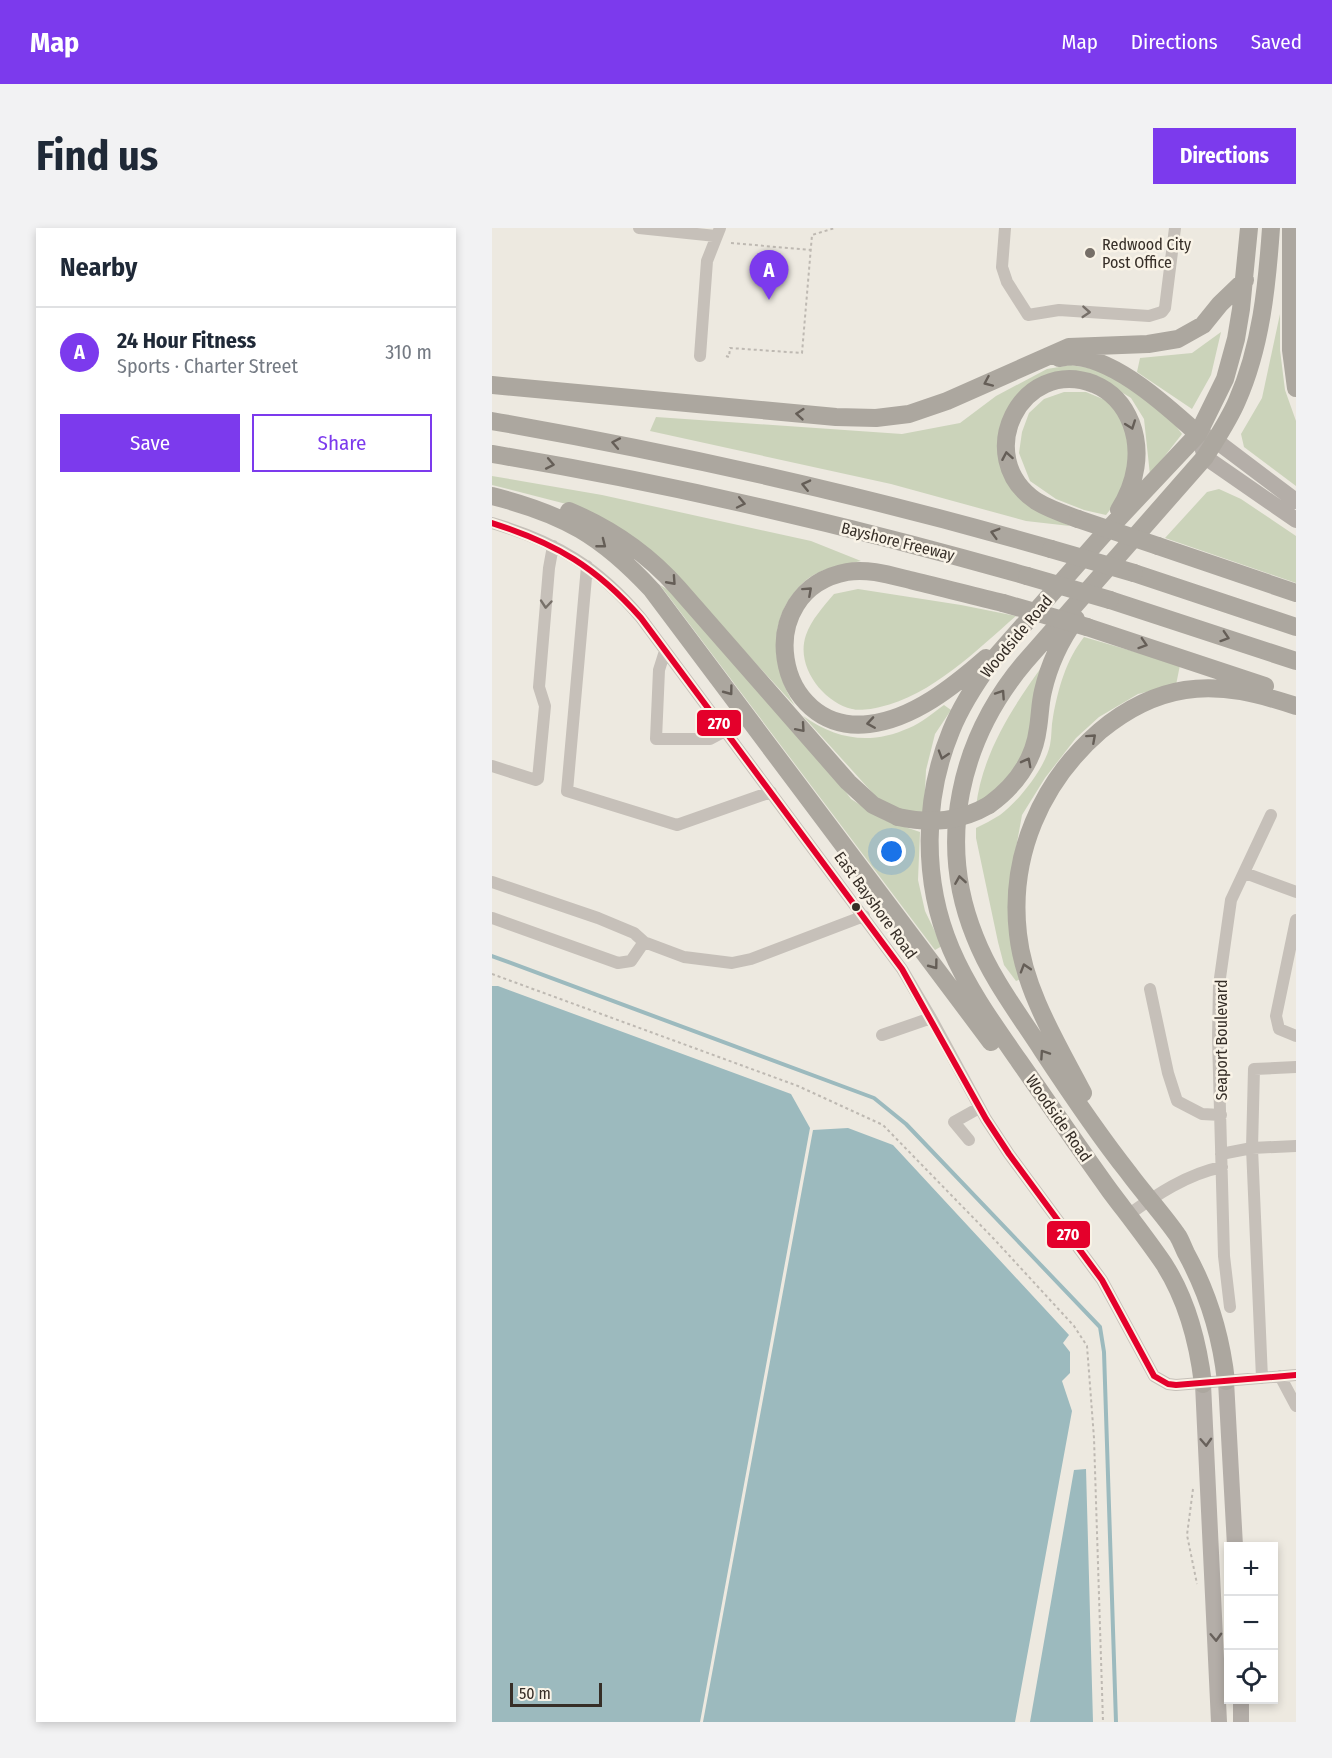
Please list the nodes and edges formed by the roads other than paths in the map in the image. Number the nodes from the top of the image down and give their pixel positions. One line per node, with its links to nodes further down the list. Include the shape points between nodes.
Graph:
1 (639, 228): 7 (street)
2 (1005, 228): 3 (street, one-way to 3, via 1002,267 1028,315 1059,310 1149,316 1165,308)
3 (1175, 228)
4 (1249, 228): 8 (highway, Woodside Road)
5 (1271, 228): 14 (highway, Woodside Road, via 1263,305 1250,364 1237,401)
6 (1292, 228): 12 (highway, via 1291,350)
7 (718, 232): 9 (street, via 707,261)
8 (1245, 280): 10 (highway, via 1203,325 1178,339 1069,347); 14 (highway, Woodside Road, via 1236,339)
9 (700, 356)
10 (1042, 358): 11 (highway, one-way to 11, via 926,408 876,418); 14 (highway, via 1078,357 1110,369 1157,398)
11 (492, 385)
12 (1296, 388)
13 (492, 421): 27 (highway, Bayshore Freeway, one-way to 13, bridge, via 1134,573 906,509 762,474)
14 (1207, 437): 16 (highway, Woodside Road); 18 (main road); 22 (highway, Woodside Road)
15 (492, 454): 29 (highway, Bayshore Freeway, one-way to 29, bridge, via 752,506 909,543 1110,600)
16 (1205, 457): 19 (main road); 21 (highway, Woodside Road)
17 (492, 494): 21 (highway, one-way to 21, bridge, via 567,510 638,549 672,581 848,782 873,805 898,817 925,821 967,816 989,805 1015,781 1032,752 1045,681 1062,640); 50 (highway, one-way to 50, via 544,511 580,529 620,558 652,590 1006,1062)
18 (1296, 501)
19 (1296, 520)
20 (492, 524): 23 (street, East Bayshore Road)
21 (1143, 529): 56 (highway, Woodside Road, one-way to 21, via 1084,1113 982,954 968,920 960,884 957,830 964,776 975,741 992,708 1013,677)
22 (1103, 535): 25 (highway, one-way to 22, bridge, via 1158,546 1078,519 1035,500 1016,480 1007,459 1006,436 1014,411 1022,401 1034,391 1060,381 1086,382 1108,391 1124,408 1134,430 1134,478 1122,505); 26 (highway, Woodside Road)
23 (553, 546): 24 (street, East Bayshore Road); 33 (street, one-way to 33, via 539,687 545,706 538,779)
24 (587, 566): 28 (street, East Bayshore Road, via 627,602); 34 (street, via 567,791 677,825)
25 (1296, 593)
26 (1029, 618): 30 (highway, one-way to 30, bridge, via 985,660 941,693 907,712 870,724 832,720 815,710 802,698 785,663 784,638 792,611 810,589 834,575 880,573 1087,627); 50 (highway, Woodside Road, one-way to 50, via 992,661 951,731 934,789 930,858 938,909 958,965 977,1000)
27 (1296, 627)
28 (665, 651): 32 (street, East Bayshore Road); 32 (street, via 659,670 656,739 710,739)
29 (1296, 661)
30 (1296, 697)
31 (1296, 706): 56 (highway, one-way to 31, via 1070,1068 1026,972 1018,934 1017,897 1028,835 1062,769 1108,724 1139,705 1171,693 1208,688 1244,691)
32 (725, 731): 34 (street, East Bayshore Road)
33 (492, 766)
34 (771, 792): 39 (street, East Bayshore Road)
35 (1271, 815): 36 (street, Seaport Boulevard)
36 (1245, 873): 38 (street); 49 (street, Seaport Boulevard, via 1231,900 1219,985)
37 (492, 882): 42 (street, via 625,929)
38 (1296, 892)
39 (864, 916): 42 (street, via 732,963 684,957); 44 (street, East Bayshore Road)
40 (492, 918): 42 (street, via 618,963 631,961)
41 (1296, 920): 46 (street, via 1276,1016 1279,1029)
42 (644, 942)
43 (1150, 988): 49 (street, via 1177,1101 1202,1114)
44 (931, 1018): 45 (street); 48 (street, East Bayshore Road)
45 (882, 1035)
46 (1296, 1036)
47 (1296, 1067): 53 (street, via 1254,1069)
48 (979, 1108): 51 (street, via 951,1118); 64 (street, East Bayshore Road, via 1102,1280 1154,1376 1167,1384)
49 (1221, 1114): 54 (street, Seaport Boulevard)
50 (1062, 1123): 58 (highway, Woodside Road)
51 (969, 1140)
52 (1296, 1146): 53 (street)
53 (1252, 1148): 54 (street); 62 (street)
54 (1221, 1154): 55 (street, Seaport Boulevard)
55 (1222, 1167): 57 (street, via 1194,1174); 59 (street, Seaport Boulevard, via 1224,1256)
56 (1126, 1170): 57 (highway, Woodside Road)
57 (1149, 1200): 58 (street); 63 (highway, Woodside Road, via 1179,1238 1203,1285 1216,1324)
58 (1128, 1215): 64 (highway, Woodside Road, via 1164,1265 1181,1297 1198,1351)
59 (1230, 1307)
60 (1296, 1375): 61 (street, East Bayshore Road)
61 (1280, 1376): 62 (street, East Bayshore Road); 65 (street)
62 (1262, 1378): 63 (street, East Bayshore Road)
63 (1226, 1381): 64 (street, East Bayshore Road); 66 (main road)
64 (1203, 1384): 68 (main road, one-way to 68)
65 (1296, 1406)
66 (1234, 1542)
67 (1241, 1704): 69 (main road)
68 (1219, 1722)
69 (1241, 1722)

